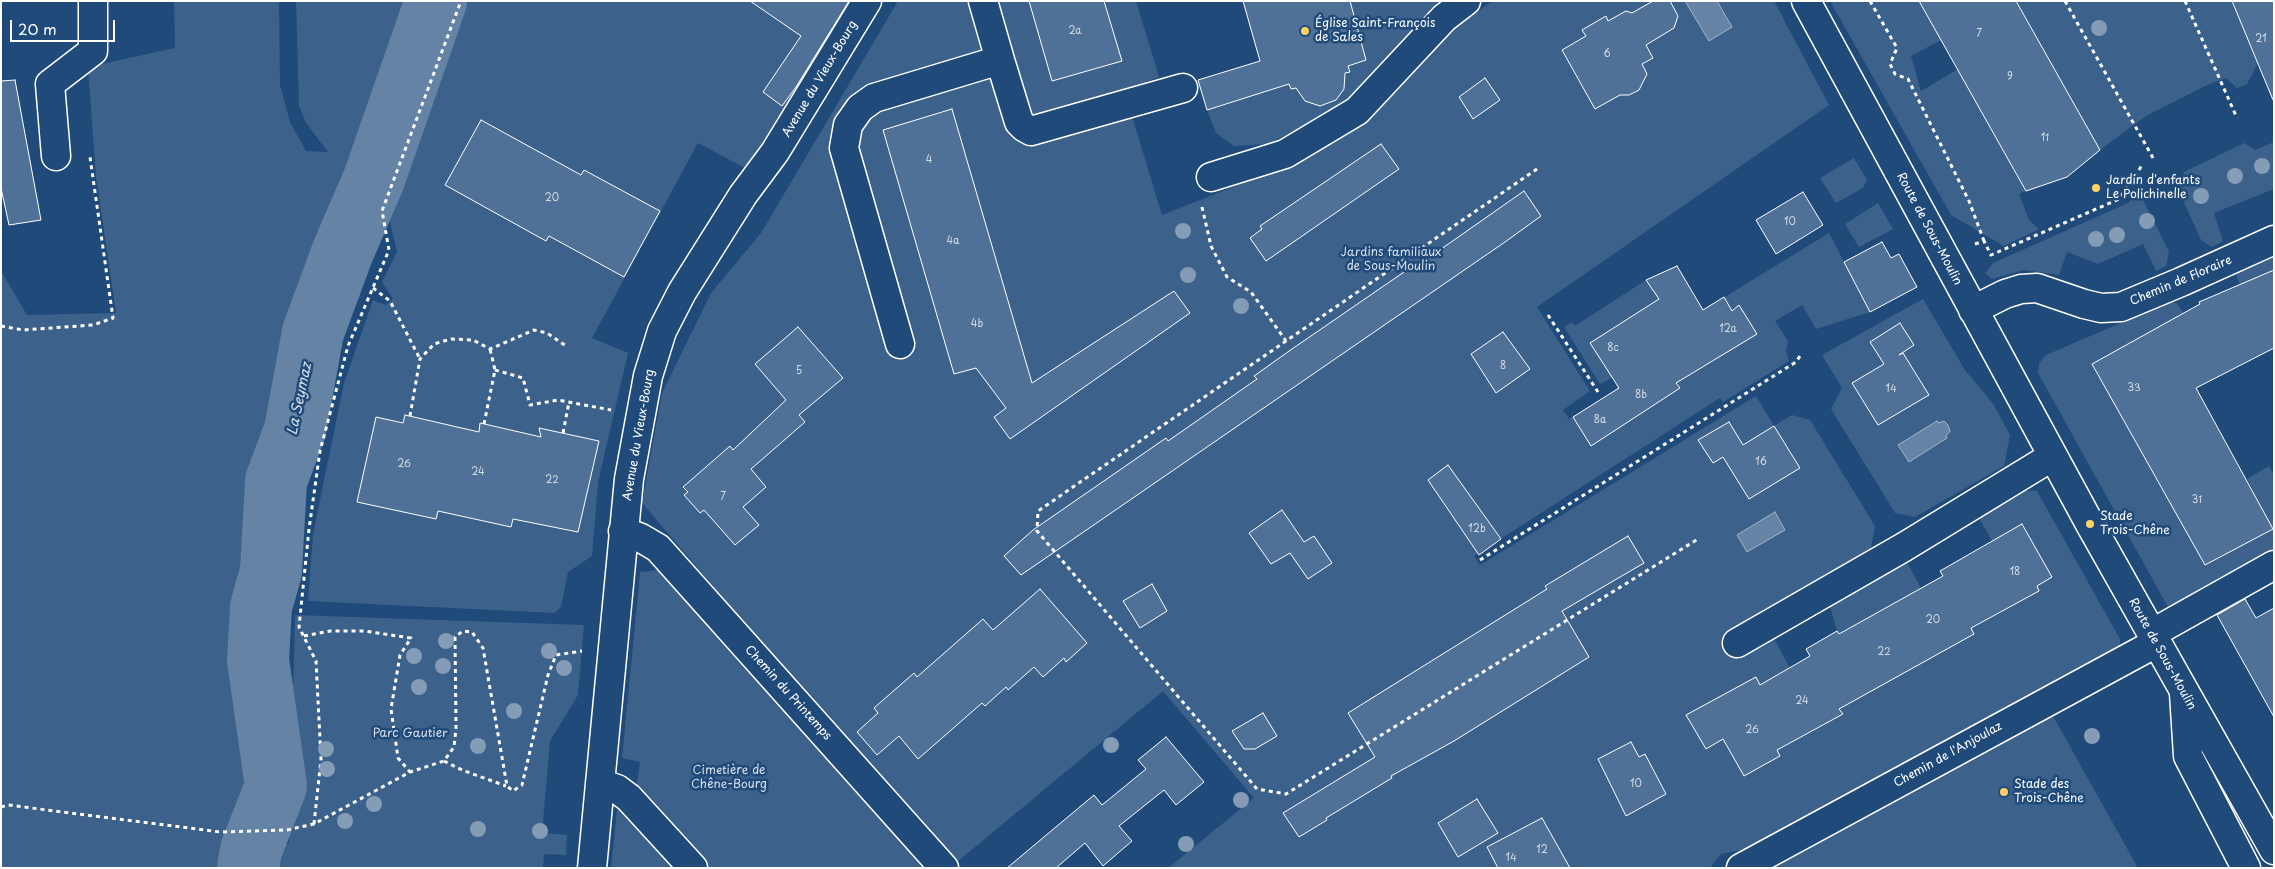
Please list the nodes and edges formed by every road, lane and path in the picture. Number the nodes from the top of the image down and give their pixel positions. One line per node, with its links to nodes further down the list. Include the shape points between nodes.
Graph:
1 (93, 1): 13 (street, via 92,51 50,84)
2 (461, 1): 23 (path, via 382,211 389,250)
3 (868, 1): 41 (street, Avenue du Vieux-Bourg, via 775,152 742,195 682,292 662,331 648,376)
4 (983, 1): 10 (street)
5 (1466, 1): 18 (street, via 1444,18 1356,110 1285,154)
6 (1806, 1): 24 (street, Route de Sous-Moulin)
7 (1870, 1): 21 (path, via 1897,48 1890,64 1895,74 1908,79 1969,201)
8 (2065, 1): 15 (path)
9 (2185, 1): 12 (path)
10 (1000, 60): 11 (street, via 1020,122 1031,131); 28 (street, via 874,98 860,108 848,125 844,141 846,157)
11 (1182, 88)
12 (2237, 118)
13 (56, 156)
14 (90, 156): 26 (path, via 112,318 93,325 23,330)
15 (2152, 158)
16 (2144, 164): 21 (path, via 2119,199 1991,255)
17 (1537, 169): 27 (path)
18 (1211, 177)
19 (1201, 202): 27 (path, via 1210,246 1227,277 1252,292)
20 (2274, 240): 24 (street, Chemin de Floraire, via 2121,307 2101,308 2037,288 2005,294)
21 (1984, 241): 22 (path)
22 (1974, 244)
23 (373, 288): 32 (path, via 390,301); 45 (path, via 348,346 320,451 299,627)
24 (1973, 310): 40 (street, Route de Sous-Moulin)
25 (1548, 315): 34 (path)
26 (1, 326)
27 (1286, 341): 42 (path, via 1038,511 1038,531 1257,788 1286,794)
28 (900, 344)
29 (566, 346): 30 (path, via 547,333 534,330)
30 (490, 349): 32 (path, via 473,340 451,339 434,344); 33 (path)
31 (1800, 356): 43 (path, via 1796,362)
32 (420, 359): 37 (path)
33 (495, 370): 35 (path, via 523,378 530,405 558,400); 38 (path)
34 (1598, 392)
35 (569, 402): 36 (path); 39 (path)
36 (614, 410)
37 (410, 416)
38 (484, 424)
39 (563, 433)
40 (2053, 456): 46 (street, Route de Sous-Moulin); 47 (street)
41 (623, 531): 52 (street, Avenue du Vieux-Bourg); 59 (street, Chemin du Printemps, via 658,548)
42 (1698, 539)
43 (1480, 560)
44 (2274, 565): 46 (street, Chemin de l'Anjoulaz)
45 (304, 636): 51 (path, via 330,631 364,631 411,638 400,655 391,709 398,758); 55 (path, via 316,661 321,759)
46 (2154, 638): 49 (street, Route de Sous-Moulin); 60 (street, Chemin de l'Anjoulaz)
47 (1737, 643)
48 (590, 651): 53 (path, via 556,655 548,675 522,785 513,791)
49 (2184, 693): 56 (street, Route de Sous-Moulin); 61 (street, via 2188,756)
50 (444, 761): 51 (path); 53 (path); 53 (path, via 454,747 456,728 455,637 462,631 472,632 483,648)
51 (410, 772): 55 (path)
52 (600, 782): 57 (street, Avenue du Vieux-Bourg); 58 (street, via 629,798)
53 (507, 786)
54 (1, 807): 55 (path, via 8,804 220,832 287,830)
55 (314, 824)
56 (2274, 850)
57 (592, 868)
58 (693, 868)
59 (944, 868)
60 (1741, 868)
61 (2246, 868)

